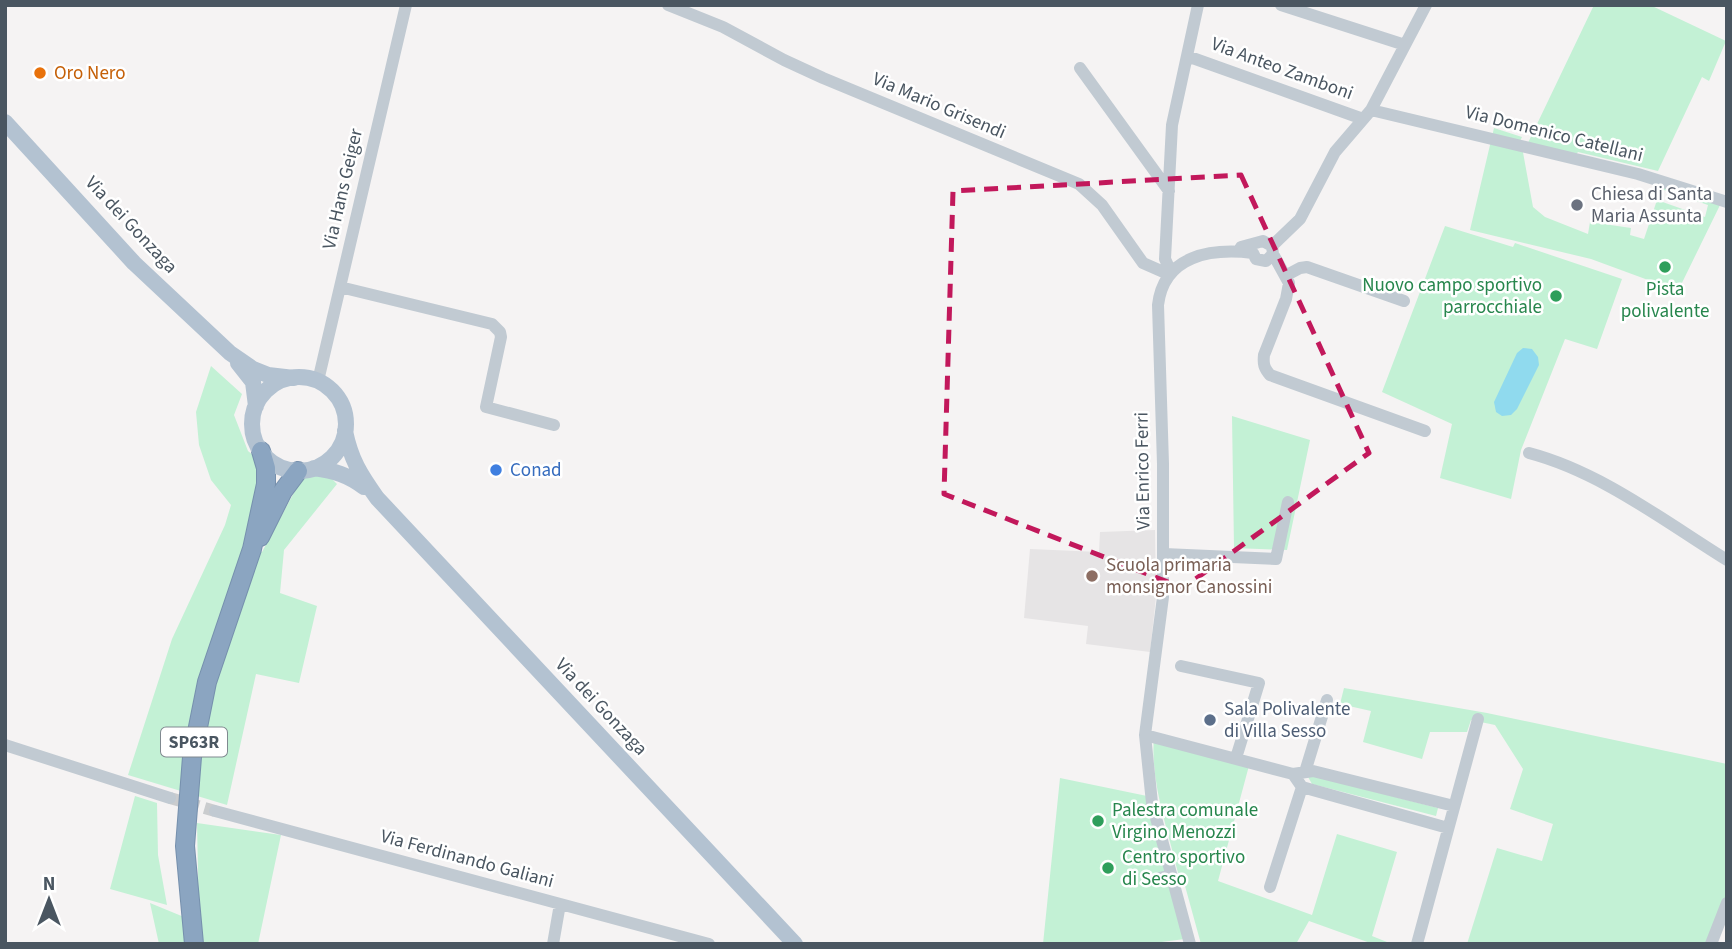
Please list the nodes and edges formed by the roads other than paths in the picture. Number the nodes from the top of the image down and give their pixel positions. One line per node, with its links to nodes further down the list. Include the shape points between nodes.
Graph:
1 (407, 5): 16 (street, Via Hans Geiger)
2 (668, 5): 14 (street, Via Mario Grisendi, via 723,27 823,78 1079,184 1102,205 1143,263)
3 (1198, 5): 7 (street, Via Enrico Ferri)
4 (1281, 5): 6 (street)
5 (1426, 5): 6 (street)
6 (1405, 45): 9 (street)
7 (1187, 56): 9 (street, Via Anteo Zamboni); 11 (street, Via Enrico Ferri, via 1172,125)
8 (1080, 68): 11 (street)
9 (1367, 114): 12 (street, Via Domenico Catellani, via 1639,174); 13 (street, via 1335,152 1300,219)
10 (5, 122): 18 (main road, Via dei Gonzaga / SP63R, via 134,263)
11 (1169, 191): 14 (street, Via Enrico Ferri, via 1165,259)
12 (1727, 202)
13 (1265, 250): 14 (street, via 1214,252 1192,258); 15 (street)
14 (1170, 273): 31 (street, Via Enrico Ferri, via 1158,305)
15 (1284, 274): 17 (street, via 1307,267); 24 (street, via 1289,283 1286,299 1263,363 1270,375)
16 (340, 287): 20 (street, Via Hans Geiger); 22 (street, via 492,324 501,337 486,407)
17 (1404, 302)
18 (230, 353): 19 (main road, SP63R, via 268,375); 21 (main road, SP63R, via 253,382)
19 (294, 377): 20 (main road, SP63R); 21 (main road, via 271,387)
20 (318, 381): 23 (main road, via 340,401)
21 (256, 406): 25 (main road, SP63R, via 252,429)
22 (554, 425)
23 (345, 431): 27 (main road, SP63R, via 335,454); 28 (main road, Via dei Gonzaga, via 358,471)
24 (1424, 431)
25 (261, 451): 27 (main road, via 277,465); 30 (highway, SP63R, via 266,484)
26 (1529, 453): 32 (street, via 1602,482)
27 (306, 470): 28 (main road, Via dei Gonzaga, via 337,471); 30 (highway, SP63R, via 283,491)
28 (377, 498): 53 (main road, Via dei Gonzaga)
29 (1287, 502): 31 (street, via 1276,558)
30 (252, 549): 50 (highway, SP63R, via 207,682 192,757 185,846)
31 (1164, 554): 36 (street, Via Enrico Ferri, via 1161,620)
32 (1727, 560)
33 (1181, 666): 38 (street, via 1259,682)
34 (1326, 700): 39 (street)
35 (1478, 719): 42 (street)
36 (1145, 735): 38 (street); 45 (street, Via Enrico Ferri, via 1152,803)
37 (5, 744): 41 (street)
38 (1236, 758): 39 (street)
39 (1299, 773): 40 (street); 42 (street, via 1312,771)
40 (1302, 787): 44 (street); 47 (street)
41 (170, 798)
42 (1454, 806): 44 (street)
43 (215, 811): 49 (street, Via Ferdinando Galiani)
44 (1448, 828): 55 (street)
45 (1171, 875): 46 (street); 54 (street, Via Enrico Ferri)
46 (1153, 880)
47 (1270, 887)
48 (1727, 903): 56 (street)
49 (560, 904): 51 (street); 52 (street, Via Ferdinando Galiani)
50 (194, 944)
51 (553, 944)
52 (709, 944)
53 (795, 944)
54 (1190, 944)
55 (1417, 944)
56 (1711, 944)

